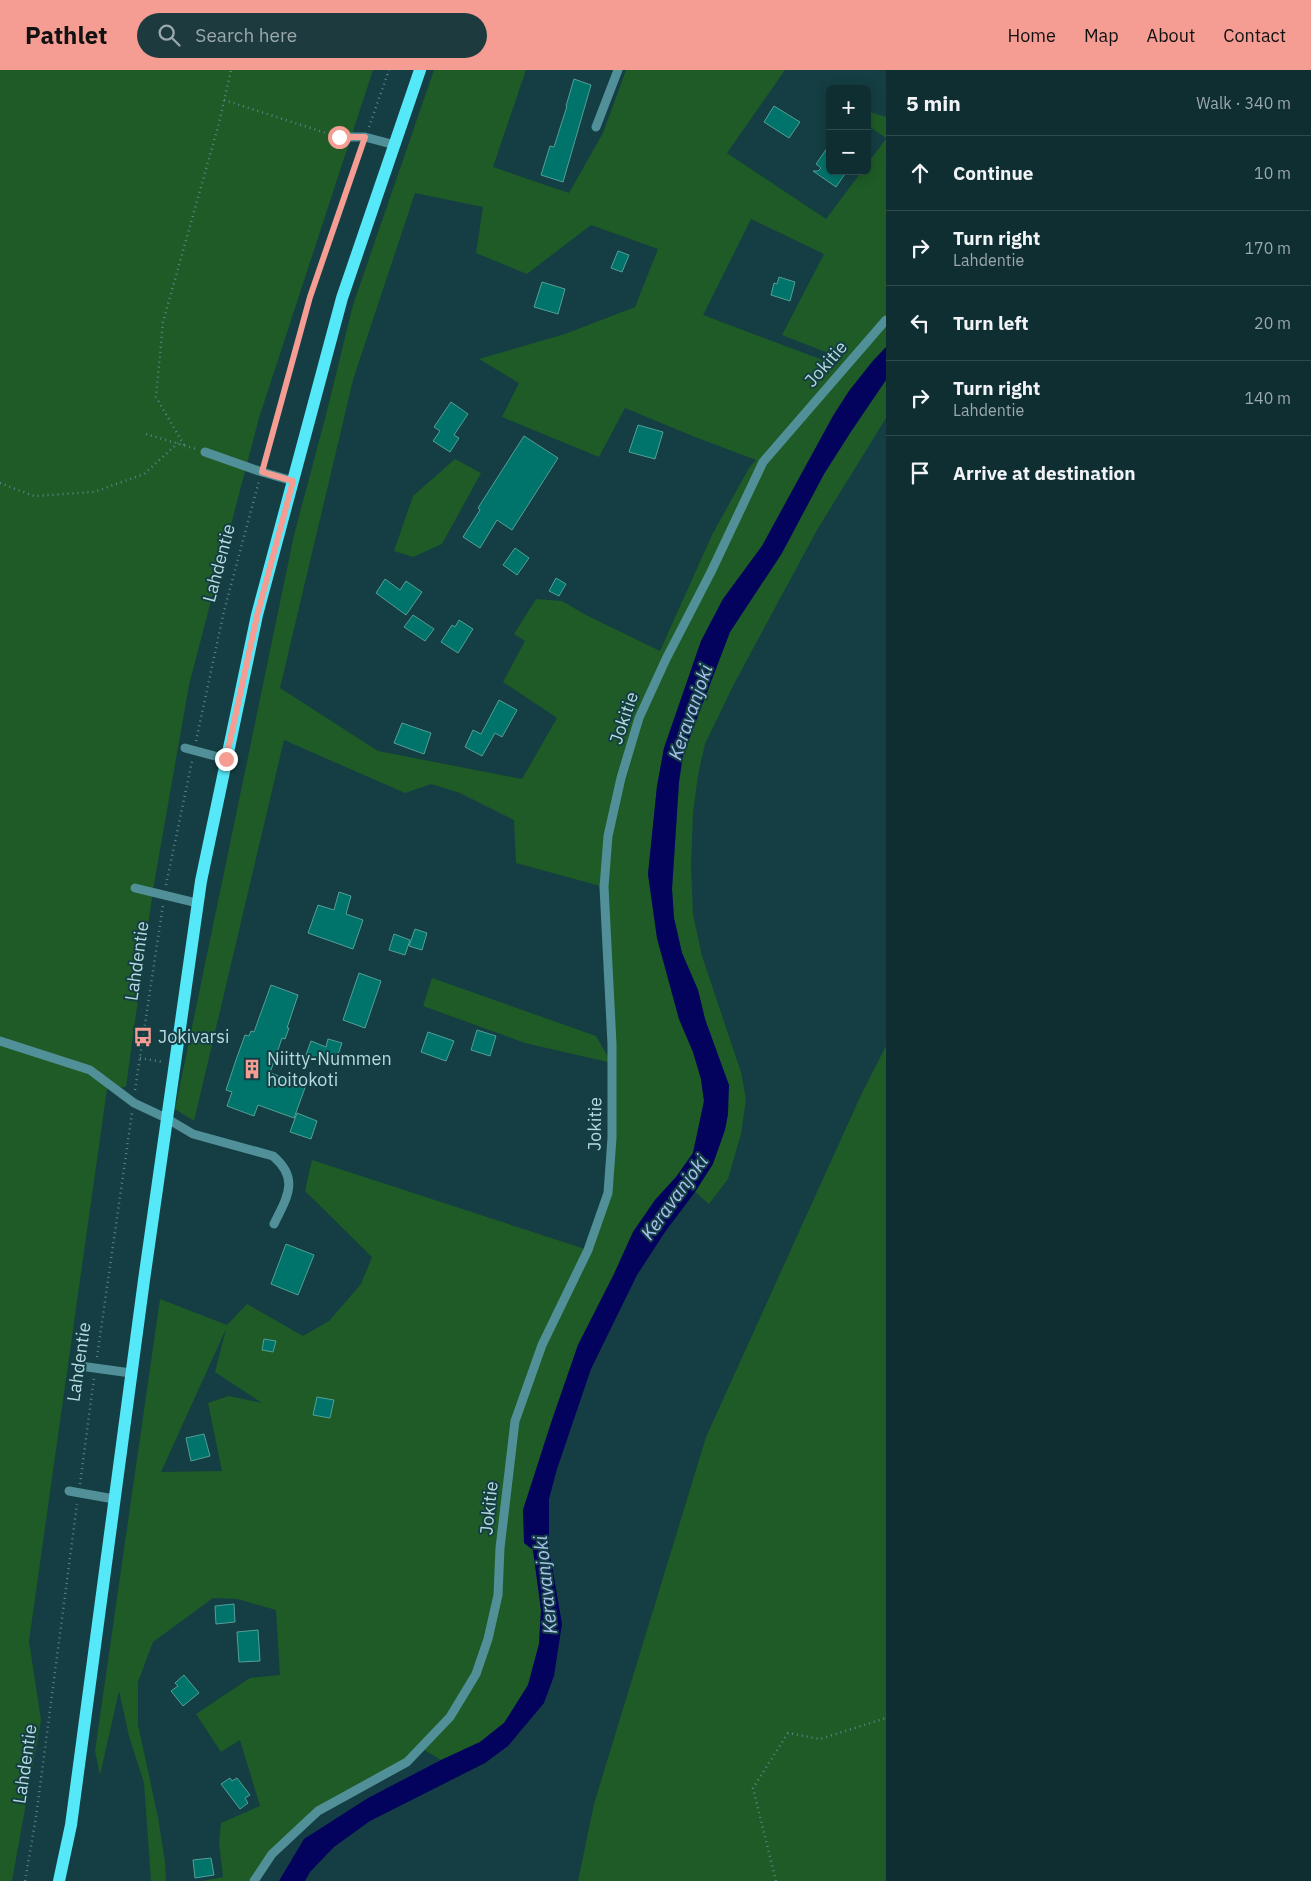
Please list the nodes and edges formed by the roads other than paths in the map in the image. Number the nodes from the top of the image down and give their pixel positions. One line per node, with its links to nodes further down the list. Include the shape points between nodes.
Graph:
1 (420, 70): 5 (main road)
2 (618, 70): 3 (street)
3 (596, 127)
4 (339, 137): 5 (street, via 365,137)
5 (396, 145): 8 (main road, via 342,298)
6 (886, 320): 21 (street, Jokitie, via 763,462 712,572 648,696 629,752 608,836 604,887 612,1044 612,1138 608,1193 588,1250 542,1345 515,1421 500,1548 498,1595 476,1674 450,1717 407,1762 318,1811 272,1854)
7 (205, 452): 8 (street)
8 (293, 481): 10 (main road, via 257,616)
9 (185, 748): 10 (street)
10 (226, 759): 12 (main road)
11 (135, 888): 12 (street)
12 (197, 903): 14 (main road)
13 (0, 1041): 14 (street, via 90,1070 134,1102)
14 (166, 1118): 15 (street, via 193,1134 273,1156 282,1164 290,1179 289,1193); 17 (main road)
15 (274, 1224)
16 (80, 1366): 17 (street)
17 (131, 1373): 19 (main road)
18 (69, 1491): 19 (street)
19 (114, 1499): 20 (main road, via 71,1825)
20 (60, 1881)
21 (254, 1881)

